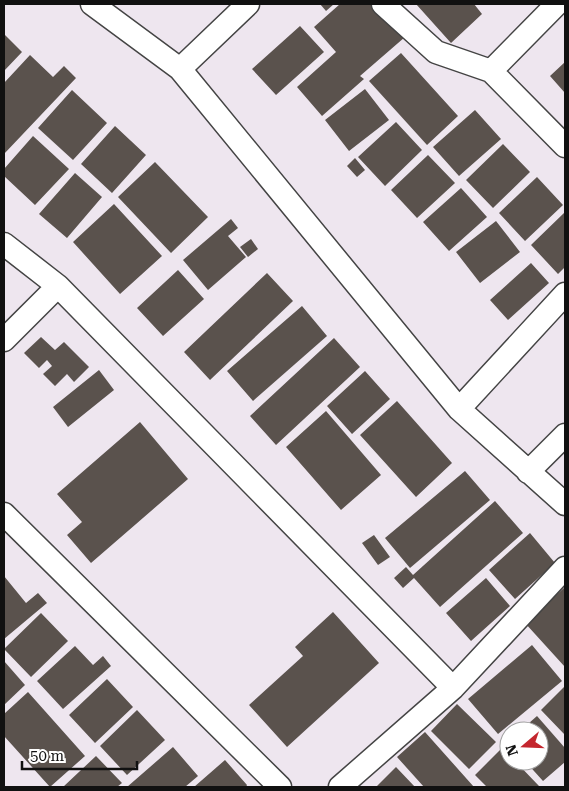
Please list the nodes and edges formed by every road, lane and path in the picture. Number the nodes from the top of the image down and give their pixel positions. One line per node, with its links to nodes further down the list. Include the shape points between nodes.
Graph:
1 (92, 4): 5 (street)
2 (248, 4): 5 (street)
3 (383, 4): 6 (street, via 436,52)
4 (557, 4): 6 (street)
5 (180, 69): 12 (street)
6 (491, 71): 7 (street)
7 (565, 146)
8 (4, 244): 9 (street)
9 (58, 286): 11 (street); 18 (street)
10 (565, 294): 12 (street)
11 (4, 340)
12 (459, 409): 14 (street)
13 (565, 435): 14 (street)
14 (528, 472): 15 (street)
15 (565, 504)
16 (4, 514): 19 (street)
17 (565, 568): 18 (street)
18 (453, 688): 20 (street)
19 (280, 787)
20 (340, 787)

